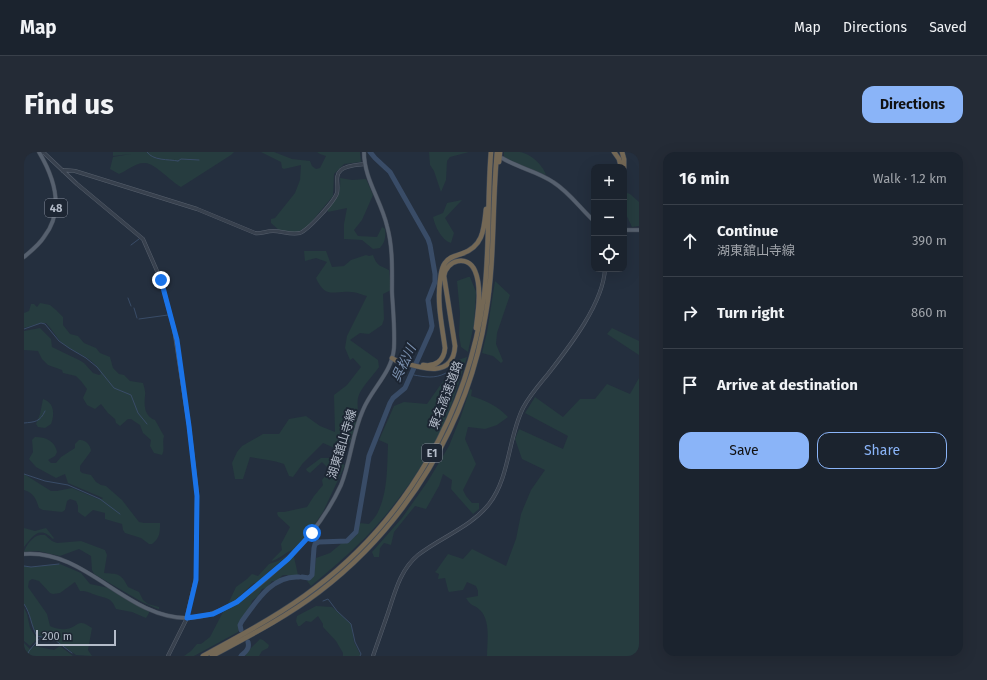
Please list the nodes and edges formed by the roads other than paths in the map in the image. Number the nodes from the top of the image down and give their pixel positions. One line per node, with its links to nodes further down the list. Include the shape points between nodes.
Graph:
1 (40, 152): 13 (street); 18 (main road, 48, via 55,186 56,212 46,235)
2 (364, 152): 9 (main road, 湖東舘山寺線)
3 (491, 152): 12 (highway, 東名高速道路 / E1)
4 (497, 152): 15 (highway, 東名高速道路 / E1)
5 (500, 152): 15 (highway)
6 (614, 152): 10 (highway)
7 (622, 152): 11 (highway)
8 (502, 158): 14 (main road, via 554,182)
9 (365, 164): 13 (street, via 340,170 334,199 306,229 294,233 273,231 262,234 199,210 75,171); 21 (main road, 湖東舘山寺線, via 368,179 385,218 390,240 394,342)
10 (620, 164)
11 (624, 164)
12 (490, 167): 20 (highway, 東名高速道路 / E1, via 486,278); 22 (highway, via 485,216 479,242 471,250 449,259 442,270 439,304 444,356 435,364)
13 (63, 171): 24 (street, via 141,236 162,285 177,340 197,496 196,580)
14 (591, 218)
15 (493, 230): 27 (highway, 東名高速道路 / E1, via 489,296 475,364 464,397 441,448 406,504 358,558 328,584 288,613)
16 (627, 230): 17 (main road)
17 (639, 230)
18 (24, 257)
19 (604, 272): 28 (street, via 601,288 584,323 523,408 502,478 488,506 408,565 399,581)
20 (472, 354): 22 (highway, via 478,304 476,276 470,265 464,261 456,261 447,268 444,276 454,355 448,364 441,368 430,369); 26 (highway, 東名高速道路 / E1, via 454,408 436,446 413,485 376,532 344,564 303,597)
21 (392, 358): 22 (highway); 24 (main road, 湖東舘山寺線, via 362,412 348,465 337,492 309,538 237,602 213,614)
22 (419, 365)
23 (24, 554): 24 (main road, 湖東舘山寺線, via 43,555 65,561 146,608)
24 (187, 618): 25 (street)
25 (168, 656)
26 (202, 656)
27 (212, 656)
28 (373, 656)

